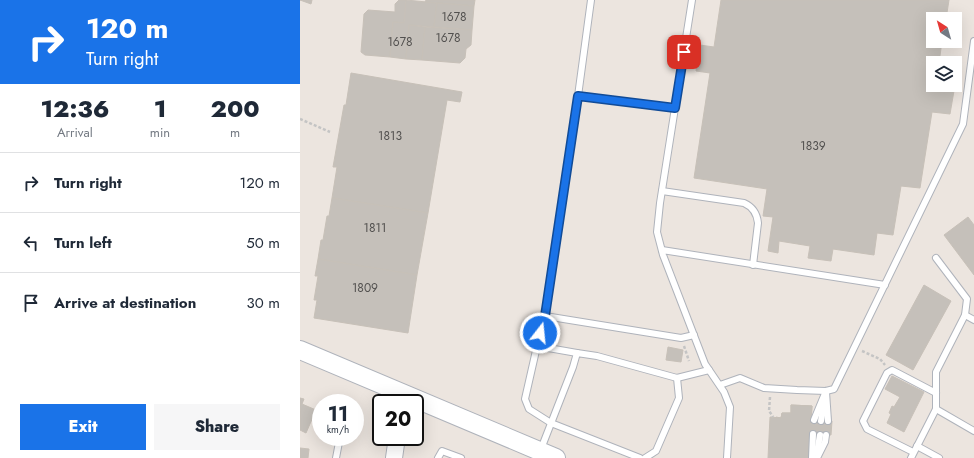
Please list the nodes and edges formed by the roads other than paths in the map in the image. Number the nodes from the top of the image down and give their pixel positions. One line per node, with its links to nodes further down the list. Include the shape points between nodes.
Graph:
1 (591, 0): 4 (lane)
2 (692, 0): 5 (lane)
3 (974, 41): 10 (lane, via 963,124)
4 (578, 96): 5 (lane); 12 (lane)
5 (675, 108): 6 (lane)
6 (662, 191): 7 (lane, via 657,232); 9 (lane, via 744,202 750,206 757,216 758,223)
7 (662, 250): 9 (lane); 14 (lane)
8 (936, 258): 11 (lane, via 967,299)
9 (753, 265): 10 (lane)
10 (885, 285): 21 (lane, via 834,389)
11 (965, 315): 13 (lane); 22 (lane, via 936,372)
12 (545, 316): 14 (lane, via 680,338); 15 (lane)
13 (974, 320)
14 (694, 335): 18 (lane)
15 (537, 346): 17 (lane); 28 (lane, via 525,399 529,409)
16 (300, 350): 23 (main road)
17 (577, 353): 19 (lane); 28 (lane)
18 (709, 370): 19 (lane); 20 (lane)
19 (677, 378): 40 (lane, via 679,398 656,450)
20 (720, 385): 21 (lane, via 740,378 764,388); 41 (lane, via 730,407)
21 (826, 390): 26 (lane); 27 (lane)
22 (936, 393): 25 (lane); 33 (lane, via 892,370 887,373 863,422 867,428)
23 (395, 394)
24 (424, 406): 34 (main road)
25 (936, 409): 29 (lane); 32 (lane)
26 (817, 421)
27 (828, 421)
28 (551, 423): 34 (lane); 39 (lane)
29 (974, 431)
30 (338, 446): 35 (lane)
31 (396, 446): 36 (street)
32 (917, 446): 33 (lane); 44 (lane)
33 (912, 455)
34 (545, 456)
35 (336, 458)
36 (394, 458)
37 (438, 458): 38 (lane, via 442,451)
38 (461, 458)
39 (640, 458)
40 (645, 458)
41 (727, 458)
42 (812, 458): 43 (lane, via 820,435)
43 (816, 458)
44 (939, 458)

